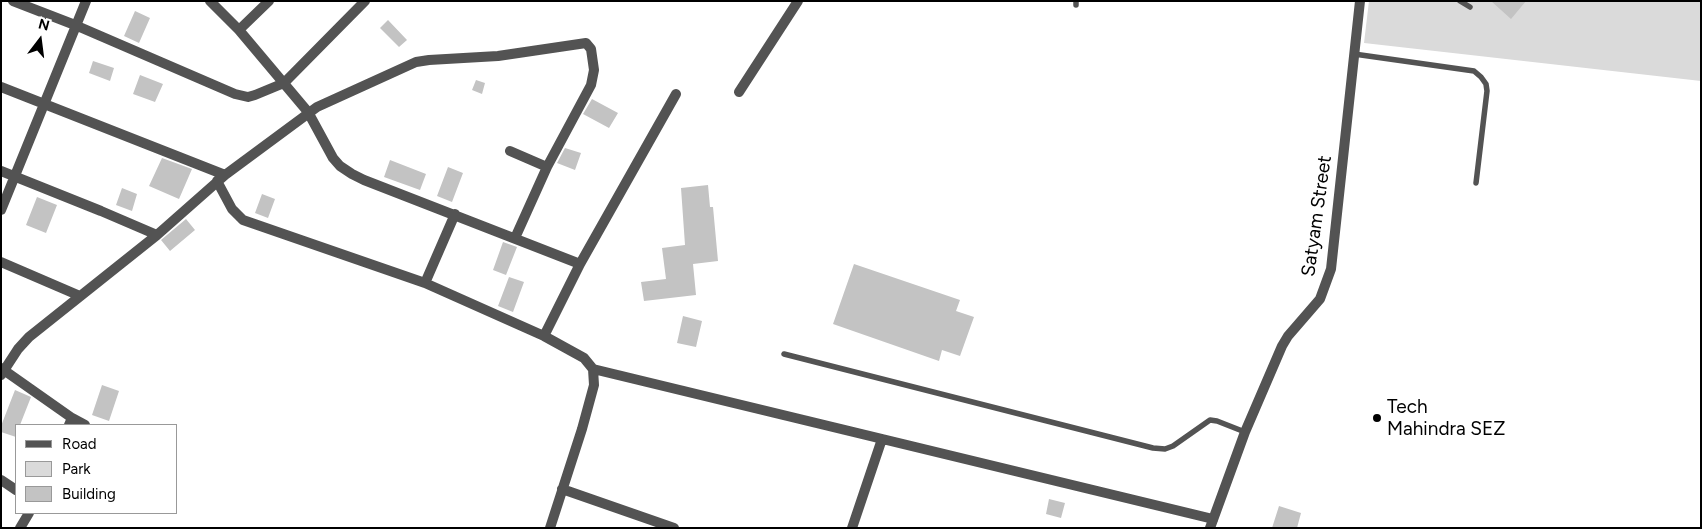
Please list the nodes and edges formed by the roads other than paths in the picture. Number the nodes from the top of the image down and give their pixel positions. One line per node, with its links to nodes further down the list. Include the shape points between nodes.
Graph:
1 (13, 1): 10 (street)
2 (86, 1): 10 (street)
3 (210, 1): 11 (street)
4 (268, 1): 11 (street)
5 (365, 1): 13 (street)
6 (798, 1): 15 (street)
7 (1360, 1): 12 (street, Satyam Street)
8 (1460, 1): 9 (lane)
9 (1470, 7)
10 (76, 25): 13 (street, via 241,96 255,95); 17 (street)
11 (239, 30): 13 (street)
12 (1354, 54): 24 (lane, via 1474,71 1481,77 1487,91); 38 (street, Satyam Street, via 1331,269 1320,299 1282,346)
13 (284, 83): 18 (street)
14 (1, 87): 17 (street)
15 (739, 92)
16 (676, 94): 30 (street)
17 (44, 104): 22 (street); 23 (street)
18 (308, 112): 20 (street, via 416,62 586,43 591,49 593,79); 23 (street); 26 (street, via 333,158 346,170 364,180)
19 (510, 151): 20 (street)
20 (547, 167): 28 (street)
21 (1, 171): 22 (street)
22 (15, 176): 25 (street); 27 (street)
23 (221, 178): 27 (street); 31 (street, via 232,209 243,220)
24 (1476, 183)
25 (1, 210)
26 (455, 214): 28 (street); 31 (street)
27 (156, 235): 32 (street)
28 (516, 238): 30 (street)
29 (1, 262): 32 (street)
30 (580, 264): 33 (street)
31 (425, 283): 33 (street)
32 (80, 296): 36 (street, via 29,337)
33 (544, 336): 35 (street, via 584,358)
34 (784, 354): 38 (lane, via 1153,448 1173,446 1210,420)
35 (593, 369): 39 (street); 42 (street, via 594,385)
36 (2, 371): 37 (street)
37 (71, 422)
38 (1245, 432): 44 (street, Satyam Street)
39 (882, 439): 44 (street); 48 (street)
40 (1, 480): 41 (street)
41 (15, 489)
42 (562, 489): 46 (street); 47 (street)
43 (28, 514): 45 (street)
44 (1212, 523)
45 (20, 528)
46 (550, 528)
47 (674, 528)
48 (852, 528)

